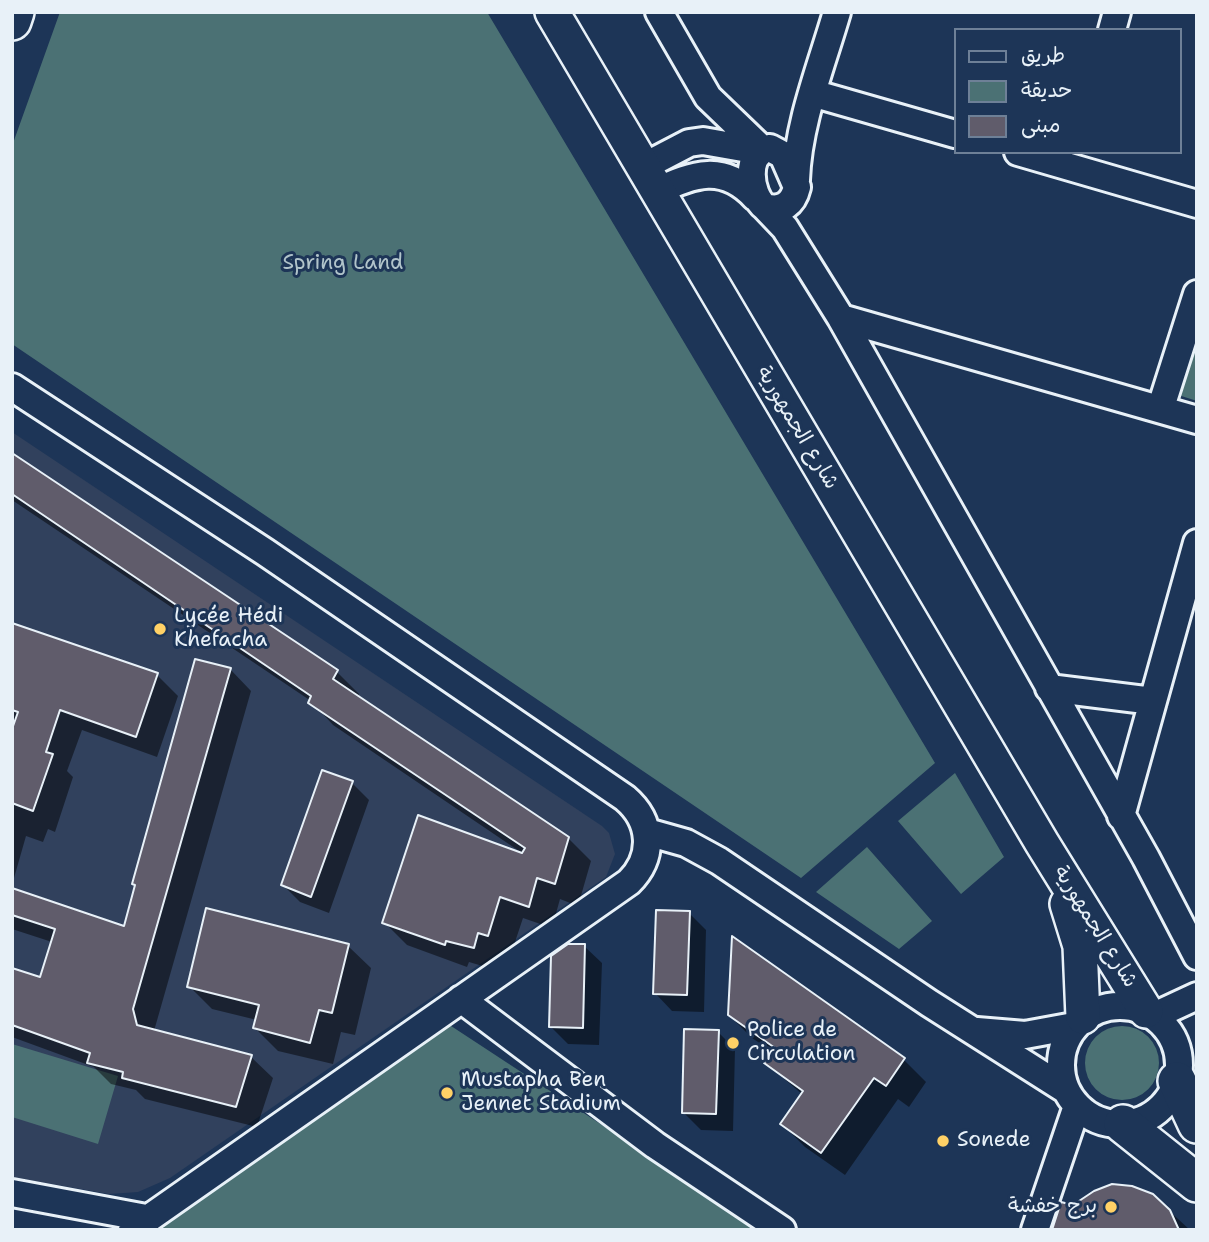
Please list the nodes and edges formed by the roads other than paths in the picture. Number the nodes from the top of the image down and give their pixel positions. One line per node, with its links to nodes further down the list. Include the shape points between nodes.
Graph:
1 (15, 12): 5 (main road)
2 (551, 12): 11 (street, شارع الجمهورية)
3 (660, 12): 8 (street, via 708,97)
4 (837, 12): 6 (street)
5 (12, 21)
6 (809, 105): 7 (street); 8 (street, via 782,141); 12 (street, via 796,159)
7 (954, 134)
8 (762, 149): 11 (street, via 689,143); 12 (street, via 780,151); 13 (street, via 753,164)
9 (1032, 154): 10 (street)
10 (1072, 160): 14 (street)
11 (650, 179): 13 (street, via 708,174 744,185); 26 (street, شارع الجمهورية)
12 (795, 188): 13 (street, via 786,206); 15 (street)
13 (760, 202): 15 (street)
14 (1197, 204)
15 (808, 262): 17 (street)
16 (1197, 294): 19 (street)
17 (841, 318): 19 (street); 22 (street)
18 (12, 387): 25 (street, via 265,552 625,798 638,810)
19 (1161, 407): 20 (street)
20 (1197, 419)
21 (1197, 543): 23 (street)
22 (1049, 688): 23 (street); 24 (street)
23 (1153, 701): 24 (street)
24 (1121, 816): 27 (street)
25 (647, 832): 31 (street, via 644,861 629,882); 34 (street, via 686,843 719,861)
26 (1042, 843): 32 (street, شارع الجمهورية); 33 (street, شارع الجمهورية, via 1080,946)
27 (1176, 911): 28 (street); 29 (street)
28 (1197, 933)
29 (1197, 956)
30 (1197, 996): 32 (street)
31 (461, 999): 42 (street); 43 (street, via 655,1145)
32 (1150, 1014): 33 (street, via 1114,1005); 35 (street, via 1170,1034)
33 (1079, 1022): 34 (street, via 1025,1035); 36 (street, via 1061,1054 1061,1073)
34 (972, 1030): 36 (street)
35 (1184, 1061): 37 (street, via 1170,1098 1157,1111 1142,1120); 38 (main road)
36 (1072, 1098): 37 (street); 39 (street)
37 (1113, 1123): 39 (street); 40 (main road)
38 (1197, 1125)
39 (1052, 1172): 44 (street)
40 (1197, 1184)
41 (12, 1194): 42 (street)
42 (139, 1224)
43 (782, 1230)
44 (1035, 1230)

